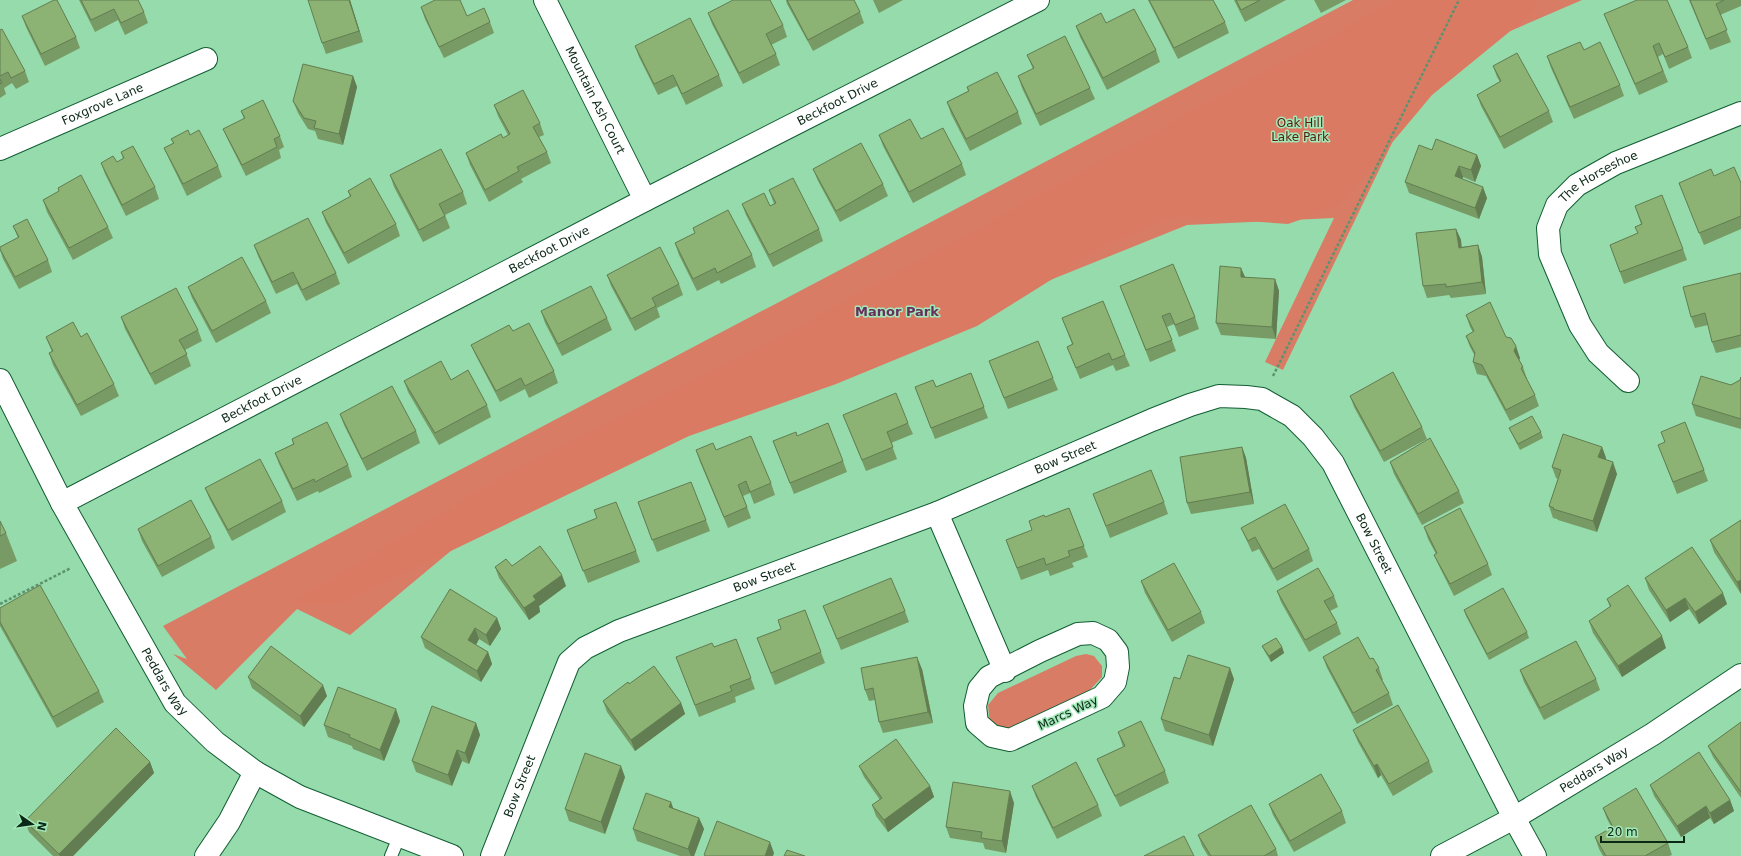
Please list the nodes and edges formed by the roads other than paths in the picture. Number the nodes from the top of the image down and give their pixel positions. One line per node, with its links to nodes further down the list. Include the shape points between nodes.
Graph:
1 (545, 0): 6 (street, Mountain Ash Court)
2 (1038, 0): 6 (street, Beckfoot Drive)
3 (206, 59): 5 (street, Foxgrove Lane)
4 (1741, 112): 8 (street, The Horseshoe, via 1616,163 1577,185 1557,205 1548,228 1550,254 1580,325 1598,353)
5 (0, 149)
6 (645, 200): 9 (street, Beckfoot Drive)
7 (0, 380): 9 (street, Peddars Way)
8 (1628, 381)
9 (62, 503): 13 (street, Peddars Way, via 175,703 215,742)
10 (937, 513): 11 (street); 14 (street, Bow Street, via 1190,405 1219,396 1262,400 1292,416 1313,437 1333,463); 18 (street, Bow Street, via 619,631 585,648 569,662)
11 (1005, 671): 11 (street, Marcs Way, via 989,678 979,689 975,706 977,723 992,736 1010,740 1102,698 1115,682 1117,652 1108,640 1093,634 1078,634 1040,651)
12 (1741, 675): 14 (street, Peddars Way, via 1653,734)
13 (255, 772): 15 (street, Peddars Way); 16 (street, via 229,822)
14 (1514, 818): 19 (street, Peddars Way); 20 (street, Bow Street)
15 (395, 846): 17 (street, Peddars Way)
16 (206, 856)
17 (452, 856)
18 (492, 856)
19 (1442, 856)
20 (1535, 856)

